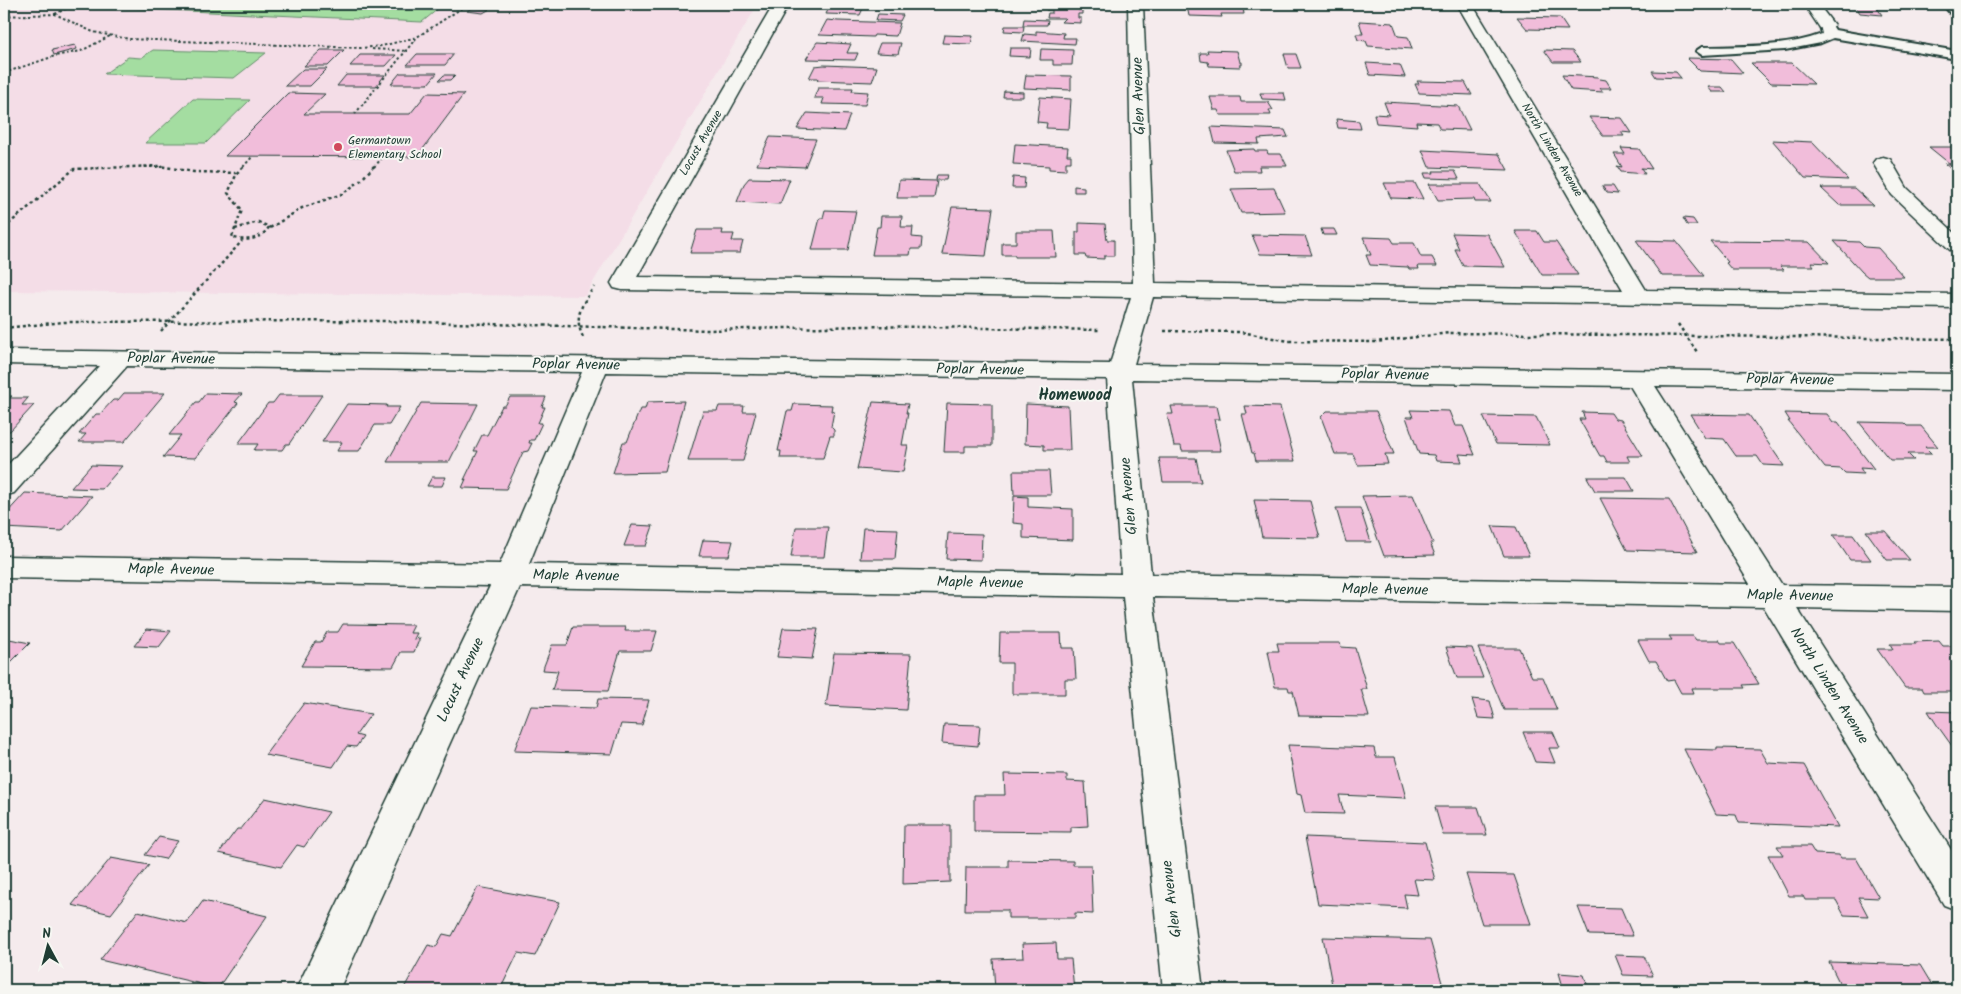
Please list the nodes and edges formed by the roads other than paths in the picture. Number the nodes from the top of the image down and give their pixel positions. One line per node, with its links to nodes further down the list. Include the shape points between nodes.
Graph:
1 (780, 4): 12 (street, Locust Avenue, via 622,283)
2 (1136, 4): 12 (street, Glen Avenue)
3 (1465, 4): 13 (street, North Linden Avenue)
4 (1812, 4): 7 (street)
5 (1949, 4): 6 (lane)
6 (1957, 14)
7 (1827, 29): 8 (lane, via 1822,39); 9 (lane)
8 (1702, 51)
9 (1957, 55)
10 (1883, 163): 11 (street, via 1899,191)
11 (1957, 246)
12 (1144, 290): 13 (street); 18 (street, Glen Avenue)
13 (1649, 297): 14 (street)
14 (1957, 301)
15 (4, 357): 16 (street, Poplar Avenue)
16 (120, 359): 17 (street, Poplar Avenue); 21 (street)
17 (587, 365): 18 (street, Poplar Avenue); 23 (street, Locust Avenue)
18 (1119, 372): 19 (street, Poplar Avenue); 24 (street, Glen Avenue)
19 (1638, 378): 20 (street, Poplar Avenue); 25 (street, North Linden Avenue)
20 (1957, 382)
21 (4, 486)
22 (4, 567): 23 (street, Maple Avenue)
23 (510, 575): 24 (street, Maple Avenue); 28 (street, Locust Avenue)
24 (1136, 586): 25 (street, Maple Avenue); 29 (street, Glen Avenue)
25 (1773, 596): 26 (street, Maple Avenue); 27 (street, North Linden Avenue)
26 (1957, 599)
27 (1957, 892)
28 (316, 990)
29 (1183, 990)

